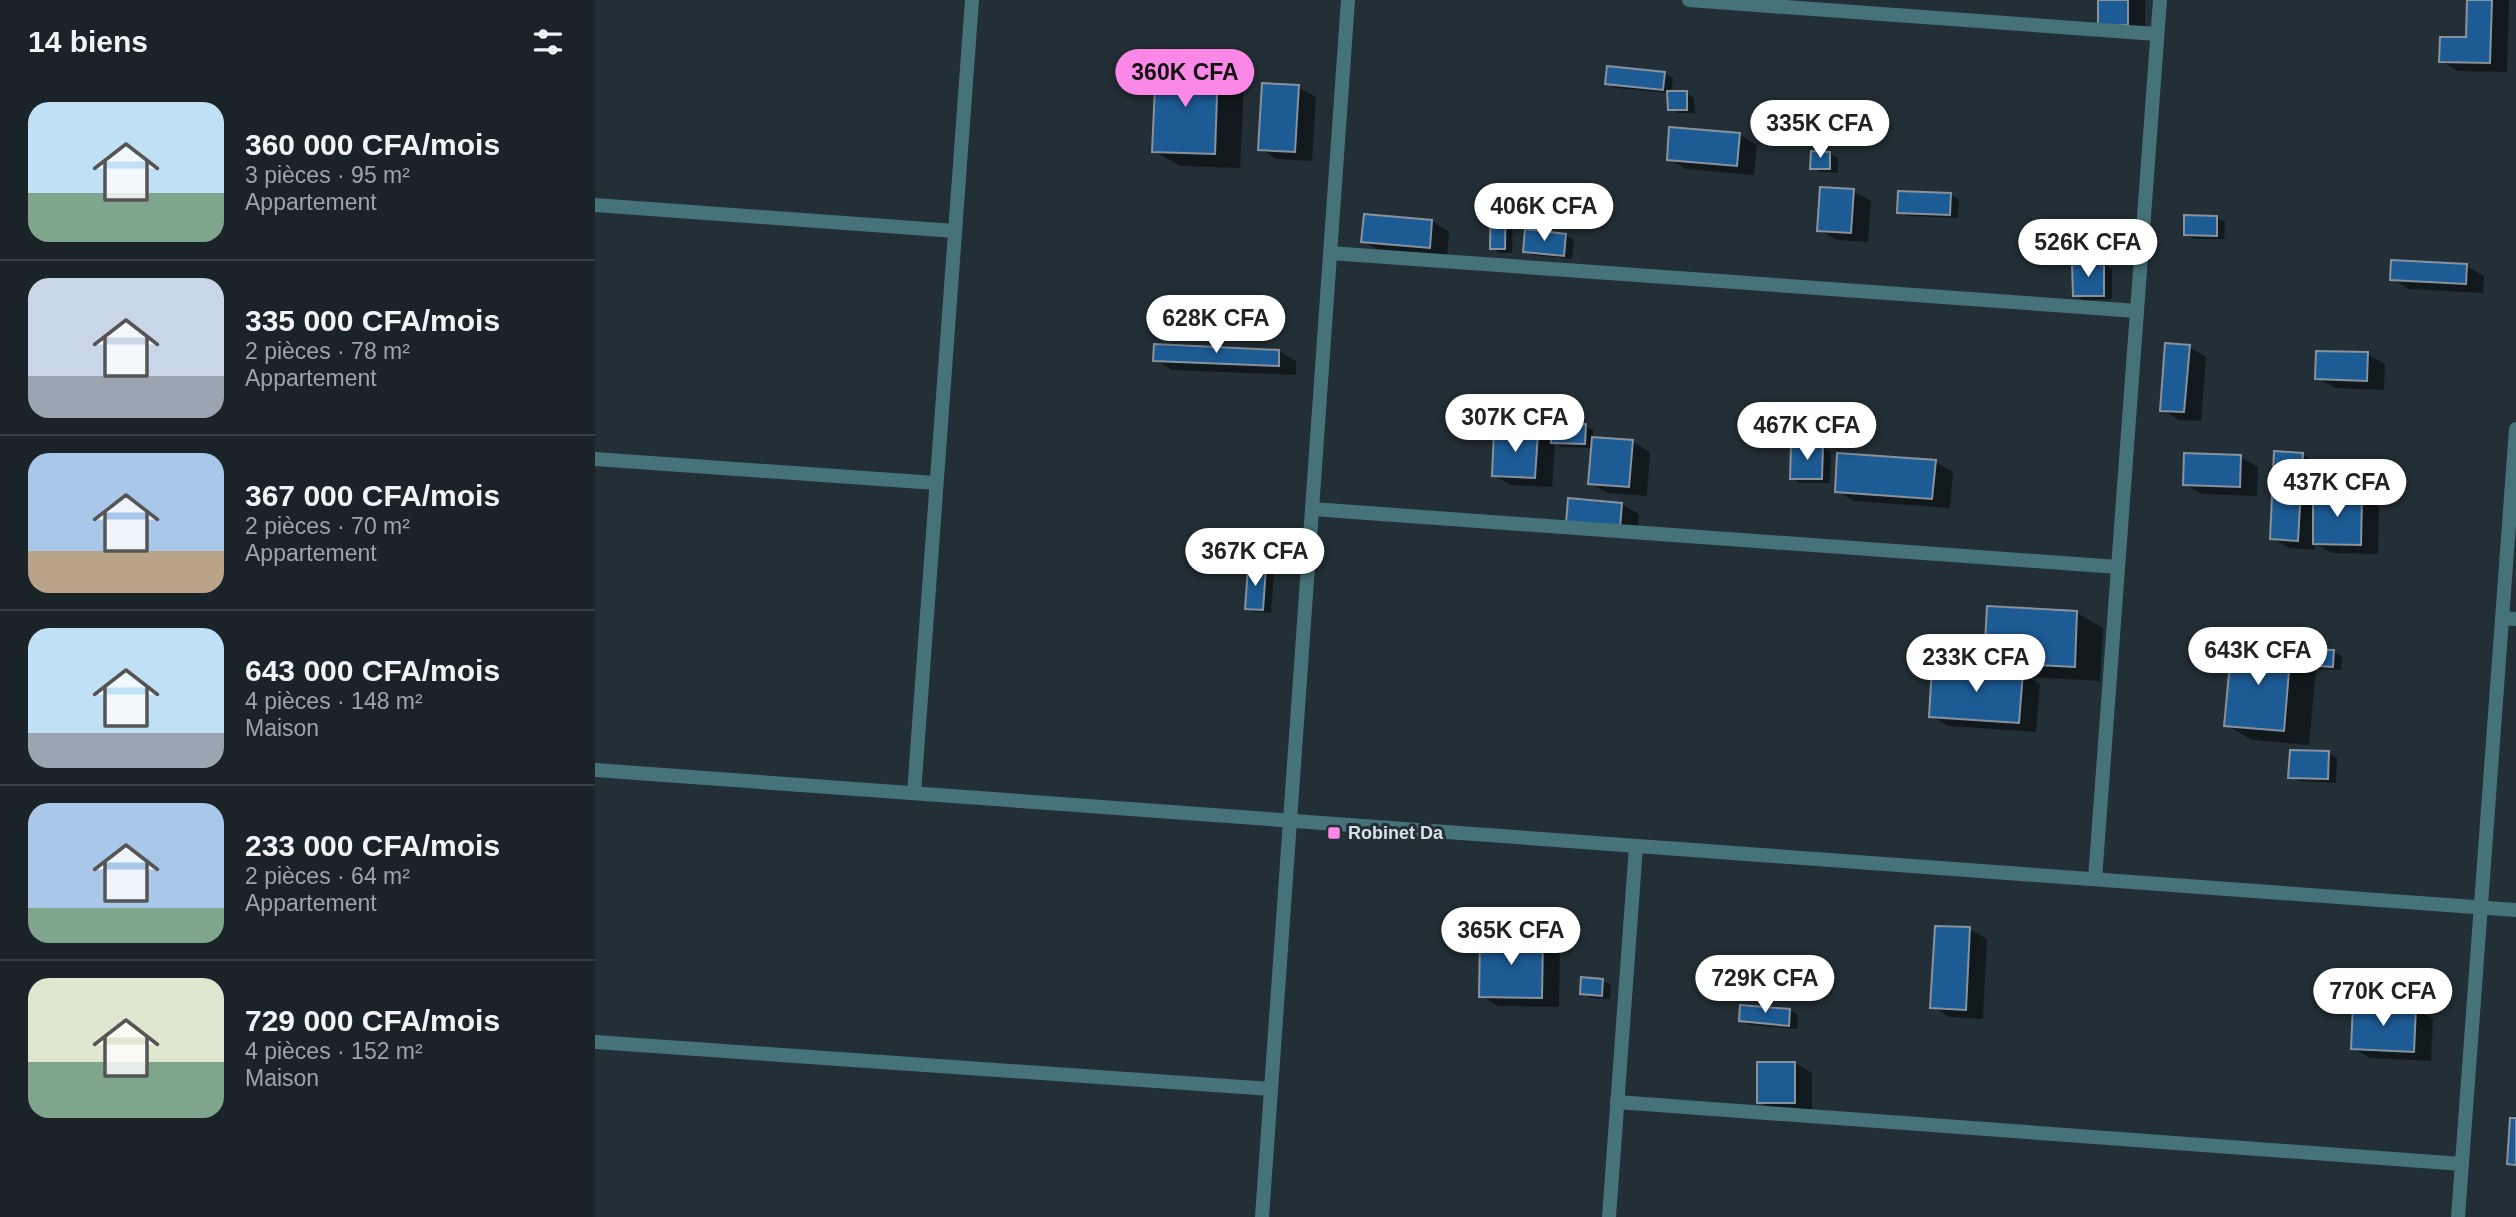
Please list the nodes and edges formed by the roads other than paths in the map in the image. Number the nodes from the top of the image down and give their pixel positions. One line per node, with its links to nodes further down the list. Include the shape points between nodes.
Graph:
1 (972, 0): 7 (street)
2 (1348, 0): 8 (street)
3 (1689, 0): 5 (street)
4 (2160, 0): 5 (street)
5 (2157, 34): 9 (street)
6 (595, 205): 7 (street)
7 (955, 231): 12 (street)
8 (1330, 253): 9 (street); 13 (street)
9 (2137, 311): 14 (street)
10 (2516, 429): 15 (street)
11 (595, 459): 12 (street)
12 (936, 483): 17 (street)
13 (1312, 509): 14 (street); 18 (street)
14 (2118, 568): 20 (street)
15 (2509, 619): 21 (street)
16 (595, 770): 17 (street)
17 (914, 793): 18 (street)
18 (1290, 821): 19 (street); 24 (street)
19 (1636, 846): 20 (street); 25 (street)
20 (2095, 879): 21 (street)
21 (2481, 908): 22 (street); 26 (street)
22 (2516, 910)
23 (595, 1042): 24 (street)
24 (1271, 1089): 27 (street)
25 (1617, 1102): 26 (street); 28 (street)
26 (2462, 1164): 29 (street)
27 (1262, 1217)
28 (1609, 1217)
29 (2458, 1217)

